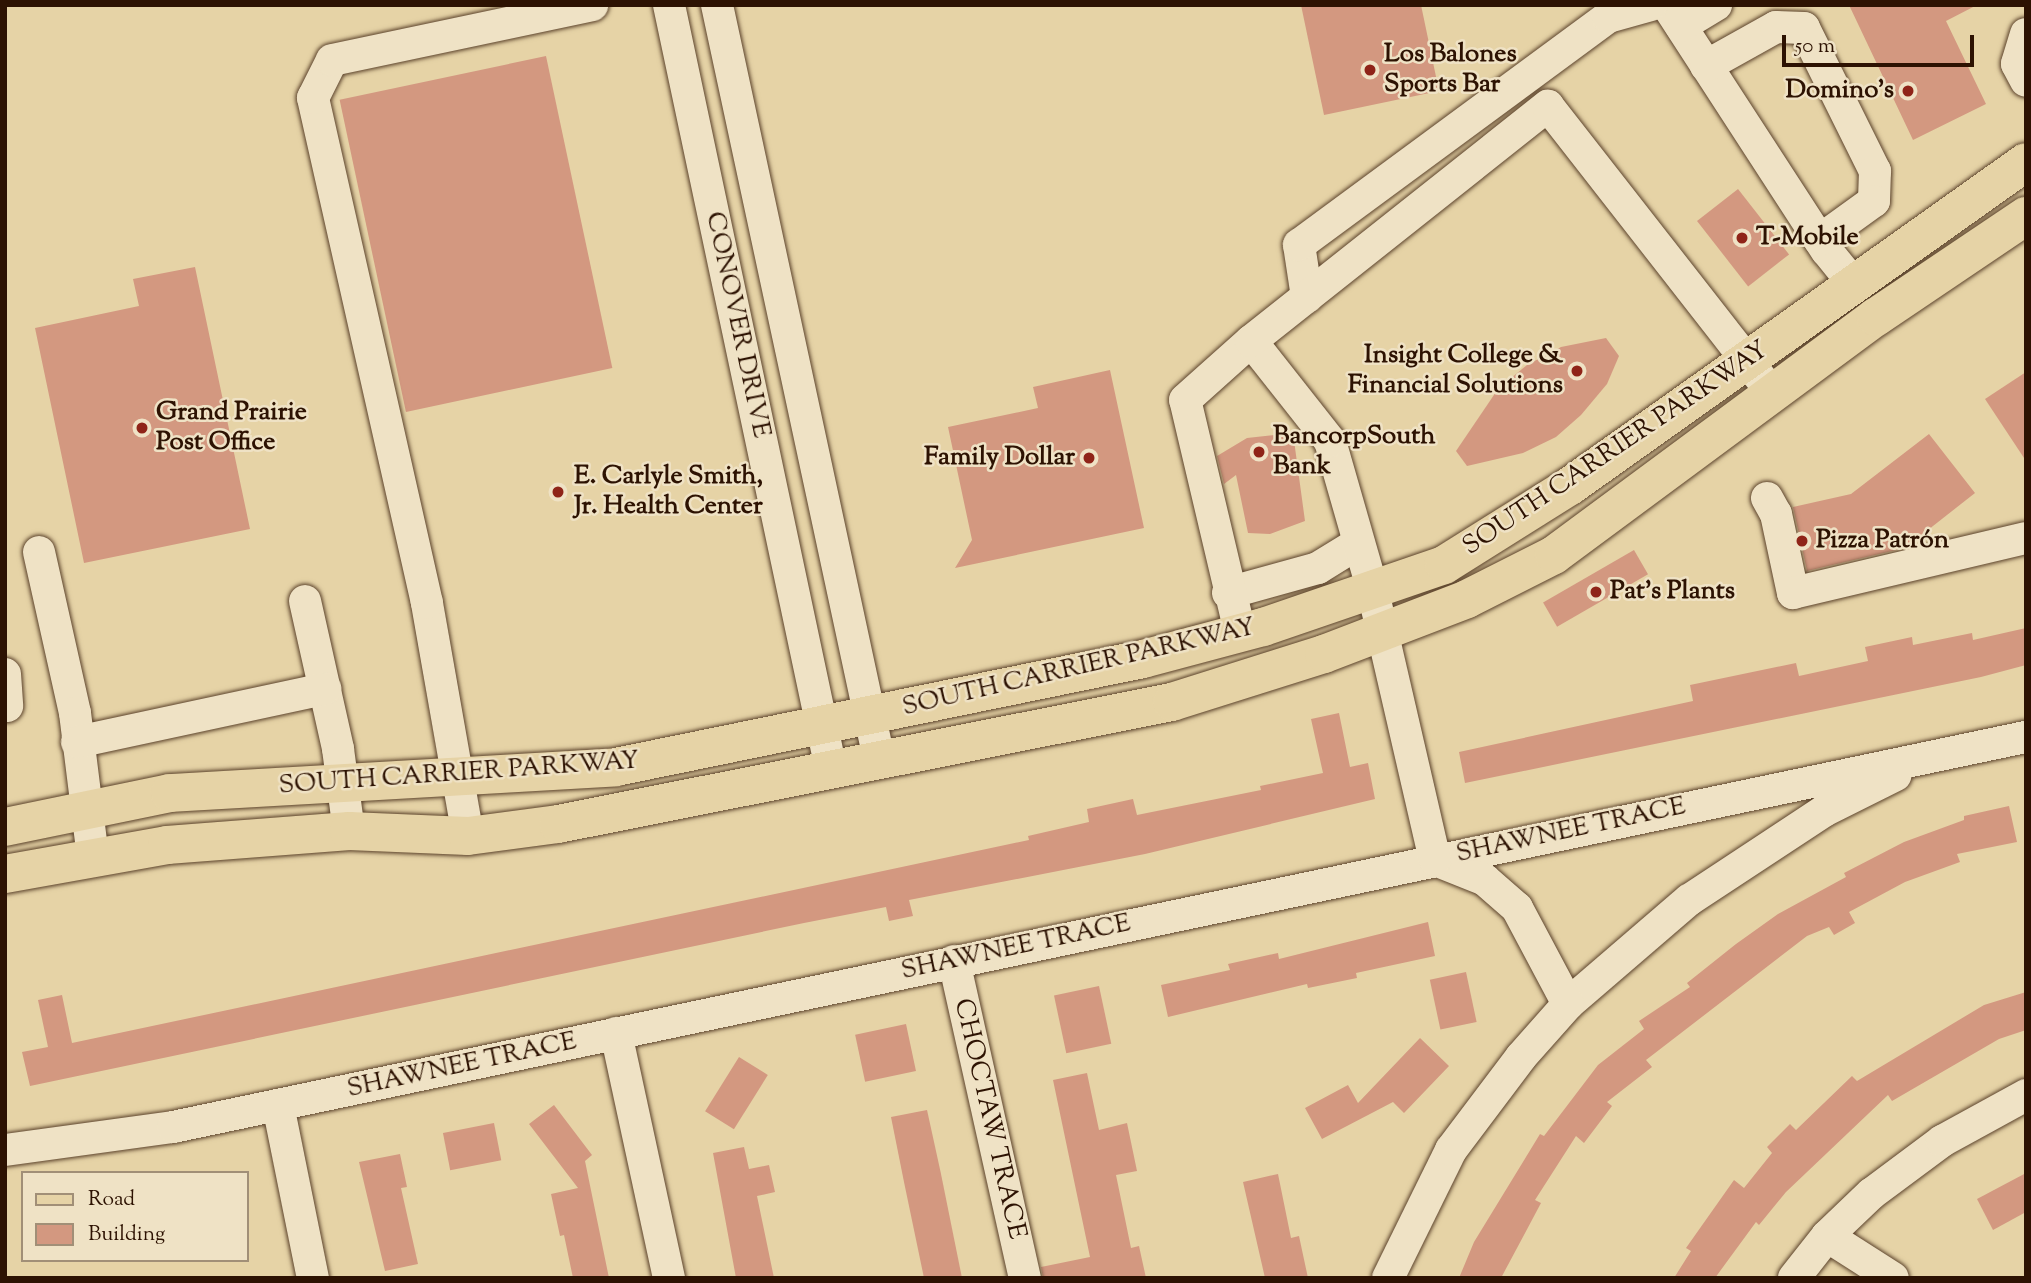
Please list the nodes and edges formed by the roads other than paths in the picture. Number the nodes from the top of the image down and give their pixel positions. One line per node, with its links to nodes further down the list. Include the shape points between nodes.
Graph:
1 (592, 5): 39 (street, via 332,60 313,98 427,603)
2 (669, 5): 33 (street, CONOVER DRIVE)
3 (717, 5): 32 (street, CONOVER DRIVE)
4 (1651, 5): 9 (street, via 1608,17)
5 (1716, 5): 6 (street)
6 (1674, 16): 8 (street)
7 (2026, 34): 10 (street, via 2017,64)
8 (1706, 66): 14 (street); 14 (street, via 1776,27 1804,29 1875,171 1874,201)
9 (1530, 77): 11 (street); 16 (street, via 1300,245)
10 (2026, 81)
11 (1548, 106): 16 (street); 18 (street)
12 (2026, 162): 15 (main road, SOUTH CARRIER PARKWAY)
13 (2026, 216): 19 (main road, SOUTH CARRIER PARKWAY)
14 (1820, 240): 15 (street)
15 (1853, 284): 18 (main road, SOUTH CARRIER PARKWAY)
16 (1307, 297): 17 (street)
17 (1251, 341): 22 (street, via 1330,441); 25 (street, via 1185,400)
18 (1750, 359): 19 (street); 24 (main road, SOUTH CARRIER PARKWAY, via 1570,486 1444,565)
19 (1772, 393): 28 (main road, SOUTH CARRIER PARKWAY, via 1554,555 1467,599)
20 (1767, 498): 21 (street, via 1776,514 1793,593)
21 (2026, 538)
22 (1357, 544): 24 (street); 25 (street, via 1318,568)
23 (39, 552): 35 (street, via 75,713)
24 (1373, 590): 27 (main road, SOUTH CARRIER PARKWAY); 28 (street)
25 (1228, 593): 27 (street)
26 (305, 601): 30 (street)
27 (1240, 632): 32 (main road, SOUTH CARRIER PARKWAY, via 1143,659)
28 (1383, 632): 37 (main road, SOUTH CARRIER PARKWAY, via 1172,702); 46 (street)
29 (5, 674): 31 (street)
30 (325, 689): 35 (street); 40 (street)
31 (7, 706)
32 (868, 716): 33 (main road, SOUTH CARRIER PARKWAY); 37 (street, CONOVER DRIVE)
33 (821, 725): 38 (street, CONOVER DRIVE); 39 (main road, SOUTH CARRIER PARKWAY, via 616,767)
34 (2026, 737): 36 (street, SHAWNEE TRACE)
35 (77, 742): 41 (street)
36 (1935, 756): 46 (street, SHAWNEE TRACE); 49 (street, via 1825,811 1689,900)
37 (879, 759): 38 (main road, SOUTH CARRIER PARKWAY)
38 (831, 769): 44 (main road, SOUTH CARRIER PARKWAY, via 558,824)
39 (457, 779): 40 (main road, SOUTH CARRIER PARKWAY); 44 (street)
40 (342, 785): 41 (main road, SOUTH CARRIER PARKWAY, via 170,793); 43 (street)
41 (86, 811): 42 (main road, SOUTH CARRIER PARKWAY); 45 (street)
42 (5, 827)
43 (349, 831): 44 (main road, SOUTH CARRIER PARKWAY); 45 (main road, SOUTH CARRIER PARKWAY, via 167,845)
44 (468, 836)
45 (93, 858): 47 (main road, SOUTH CARRIER PARKWAY)
46 (1435, 860): 48 (street, SHAWNEE TRACE); 49 (street, via 1485,880 1517,908)
47 (5, 874)
48 (954, 961): 50 (street, SHAWNEE TRACE); 57 (street, CHOCTAW TRACE)
49 (1569, 1004): 58 (street, via 1451,1150)
50 (616, 1033): 52 (street, SHAWNEE TRACE); 56 (street)
51 (2026, 1095): 54 (street, via 1942,1141 1871,1194)
52 (278, 1105): 53 (street, SHAWNEE TRACE, via 173,1127); 55 (street)
53 (5, 1150)
54 (1827, 1236): 59 (street); 60 (street)
55 (313, 1278)
56 (669, 1278)
57 (1025, 1278)
58 (1388, 1278)
59 (1794, 1278)
60 (1893, 1278)

